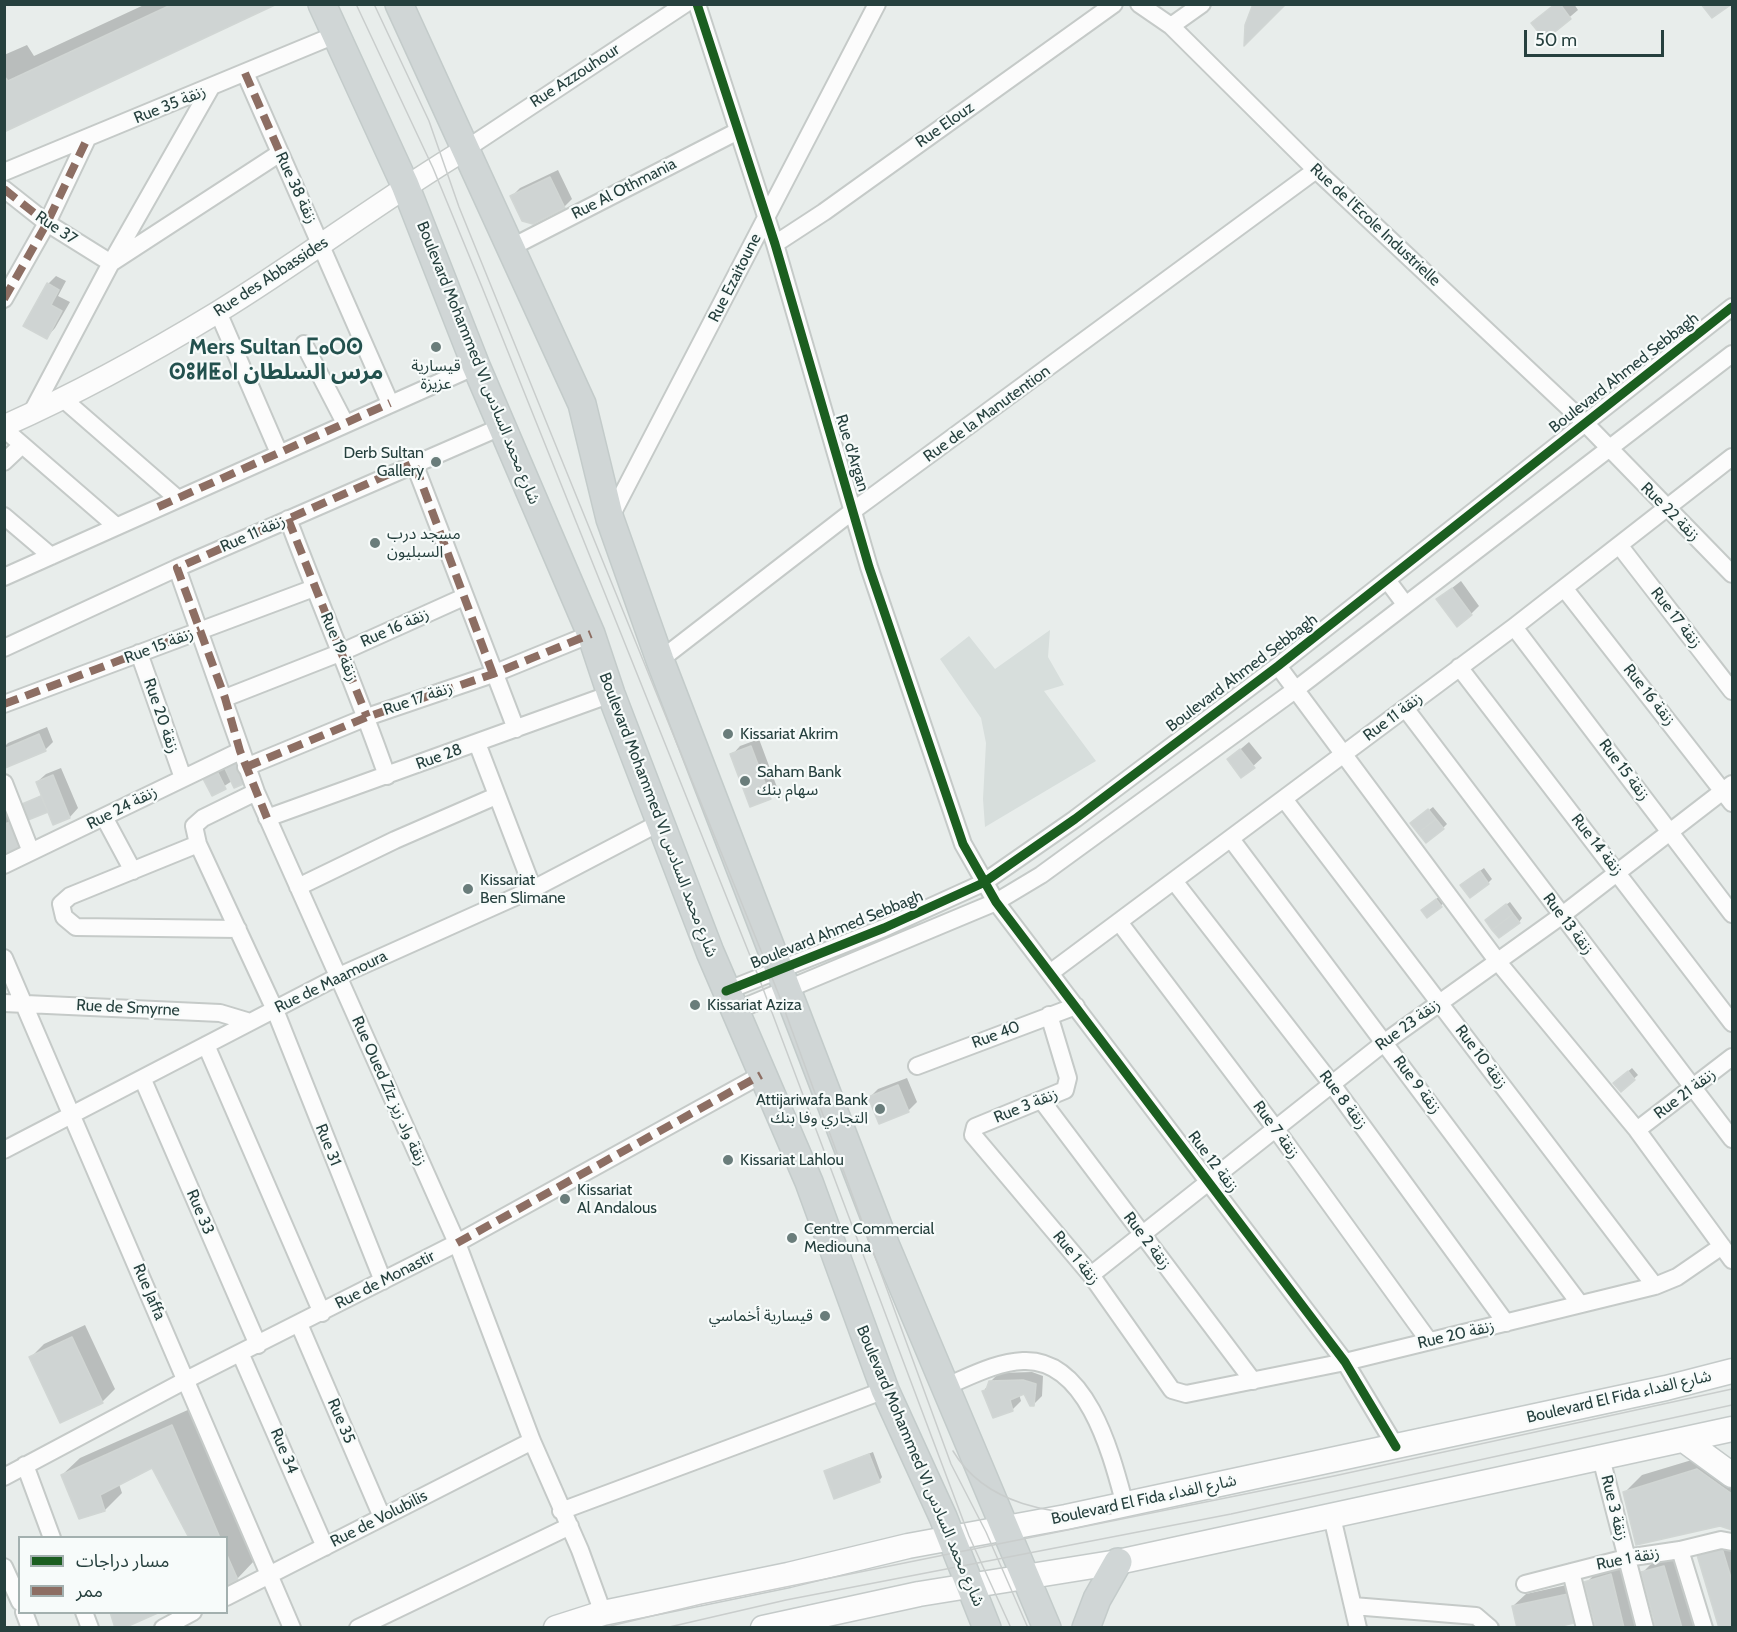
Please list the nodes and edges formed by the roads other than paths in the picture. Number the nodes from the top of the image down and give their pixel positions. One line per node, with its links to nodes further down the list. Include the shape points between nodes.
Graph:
1 (322, 4): 10 (main road, Boulevard Mohammed VI شارع محمد السادس)
2 (399, 4): 15 (main road)
3 (685, 4): 15 (street, Rue Azzouhour)
4 (697, 4): 13 (street, Rue d'Argan)
5 (877, 4): 21 (street, Rue Ezaitoune)
6 (1114, 4): 24 (street, Rue Elouz)
7 (1139, 4): 9 (street, Rue de l'Ecole Industrielle)
8 (1202, 4): 9 (street)
9 (1171, 27): 17 (street, Rue de l'Ecole Industrielle)
10 (335, 35): 11 (street, Rue 35 زنقة); 19 (main road, Boulevard Mohammed VI شارع محمد السادس)
11 (245, 73): 12 (street, Rue 35 زنقة); 16 (street, Rue 38 زنقة)
12 (210, 89): 14 (street, Rue 35 زنقة); 26 (street)
13 (738, 131): 21 (street, Rue d'Argan); 25 (street, Rue Al Othmania)
14 (87, 139): 18 (street, Rue 35 زنقة); 22 (street)
15 (466, 149): 19 (street, Rue des Abbassides); 25 (main road)
16 (280, 153): 23 (street, Rue 38 زنقة); 26 (street)
17 (1316, 170): 36 (street, Rue de l'Ecole Industrielle); 48 (street, Rue de la Manutention)
18 (4, 172)
19 (405, 185): 23 (street, Rue des Abbassides); 32 (main road, Boulevard Mohammed VI شارع محمد السادس)
20 (4, 189): 22 (street, Rue 37)
21 (766, 217): 24 (street, Rue d'Argan); 51 (street, Rue Ezaitoune)
22 (47, 223): 26 (street, Rue 37); 27 (street)
23 (322, 244): 29 (street, Rue des Abbassides); 34 (street, Rue 38 زنقة)
24 (775, 244): 48 (street, Rue d'Argan)
25 (510, 248): 51 (main road, via 582,404)
26 (111, 263): 35 (street)
27 (4, 298)
28 (1732, 307): 36 (street, Boulevard Ahmed Sebbagh)
29 (218, 312): 33 (street, Rue des Abbassides); 42 (street)
30 (304, 344): 37 (street)
31 (1732, 354): 41 (street, Boulevard Ahmed Sebbagh)
32 (476, 366): 34 (street); 38 (main road, Boulevard Mohammed VI شارع محمد السادس)
33 (62, 398): 35 (street, Rue des Abbassides); 46 (street)
34 (390, 403): 37 (street)
35 (31, 414): 39 (street, Rue des Abbassides)
36 (1584, 422): 41 (street, Rue de l'Ecole Industrielle); 58 (street, Boulevard Ahmed Sebbagh)
37 (345, 423): 42 (street)
38 (503, 426): 45 (street, Rue 11 زنقة); 65 (main road, Boulevard Mohammed VI شارع محمد السادس)
39 (4, 427): 40 (street)
40 (22, 445): 44 (street); 52 (street)
41 (1608, 449): 47 (street, Rue 22 زنقة); 62 (street, Boulevard Ahmed Sebbagh)
42 (279, 453): 46 (street)
43 (1732, 457): 47 (street, Rue 11 زنقة)
44 (4, 462)
45 (414, 463): 50 (street, Rue 11 زنقة); 61 (street)
46 (178, 498): 52 (street)
47 (1667, 509): 53 (street, Rue 11 زنقة); 56 (street, Rue 22 زنقة)
48 (854, 510): 69 (street, Rue de la Manutention); 104 (street, Rue d'Argan, via 873,578 963,844)
49 (4, 516): 54 (street)
50 (288, 519): 55 (street, Rue 11 زنقة); 59 (street, Rue 19 زنقة)
51 (610, 519): 69 (main road)
52 (116, 526): 54 (street)
53 (1620, 545): 60 (street, Rue 11 زنقة); 74 (street, Rue 17 زنقة)
54 (51, 556): 57 (street)
55 (177, 568): 64 (street, Rue Oued Ziz زنقة واد زيز); 66 (street, Rue 11 زنقة)
56 (1732, 574)
57 (4, 577)
58 (1387, 580): 62 (street); 70 (street, Boulevard Ahmed Sebbagh)
59 (314, 588): 64 (street, Rue 15 زنقة); 67 (street, Rue 19 زنقة)
60 (1564, 588): 63 (street, Rue 11 زنقة); 90 (street, Rue 16 زنقة)
61 (464, 597): 67 (street, Rue 16 زنقة); 72 (street)
62 (1405, 604): 73 (street, Boulevard Ahmed Sebbagh)
63 (1514, 627): 71 (street, Rue 11 زنقة); 96 (street, Rue 15 زنقة)
64 (200, 630): 68 (street, Rue 15 زنقة); 76 (street, Rue Oued Ziz زنقة واد زيز)
65 (591, 634): 72 (street, Rue 17 زنقة); 75 (main road, Boulevard Mohammed VI شارع محمد السادس)
66 (4, 648)
67 (342, 652): 76 (street, Rue 16 زنقة); 80 (street, Rue 19 زنقة)
68 (140, 653): 77 (street, Rue 15 زنقة); 87 (street, Rue 20 زنقة)
69 (660, 660): 118 (main road)
70 (1278, 666): 73 (street); 78 (street, Boulevard Ahmed Sebbagh)
71 (1460, 667): 79 (street, Rue 11 زنقة); 102 (street, Rue 14 زنقة)
72 (493, 674): 80 (street, Rue 17 زنقة); 81 (street)
73 (1295, 690): 82 (street, Boulevard Ahmed Sebbagh); 84 (street)
74 (1732, 691)
75 (611, 694): 81 (street, Rue 28); 95 (main road, Boulevard Mohammed VI شارع محمد السادس)
76 (225, 698): 85 (street, Rue Oued Ziz زنقة واد زيز)
77 (4, 704)
78 (1224, 706): 82 (street); 104 (street, Boulevard Ahmed Sebbagh)
79 (1405, 708): 84 (street, Rue 11 زنقة); 109 (street, Rue 13 زنقة)
80 (367, 717): 85 (street, Rue 17 زنقة); 86 (street, Rue 19 زنقة)
81 (516, 729): 83 (street, Rue 28)
82 (1241, 729): 107 (street, Boulevard Ahmed Sebbagh, via 1041,875)
83 (477, 743): 86 (street, Rue 28); 91 (street)
84 (1344, 754): 92 (street, Rue 11 زنقة); 115 (street)
85 (243, 759): 87 (street, Rue 24 زنقة); 89 (street, Rue Oued Ziz زنقة واد زيز)
86 (387, 776): 94 (street, Rue 28)
87 (183, 778): 93 (street, Rue 24 زنقة)
88 (4, 783): 99 (street)
89 (256, 792): 94 (street, Rue Oued Ziz زنقة واد زيز); 98 (street, Rue 31, via 194,826)
90 (1730, 792): 96 (street, Rue 23 زنقة)
91 (496, 796): 105 (street); 106 (street)
92 (1284, 800): 97 (street, Rue 11 زنقة); 120 (street, Rue 10 زنقة)
93 (104, 817): 99 (street, Rue 24 زنقة); 101 (street)
94 (267, 818): 105 (street, Rue Oued Ziz زنقة واد زيز)
95 (661, 822): 106 (street, Rue de Maamoura); 119 (main road, Boulevard Mohammed VI شارع محمد السادس)
96 (1670, 832): 102 (street, Rue 23 زنقة); 108 (street, Rue 15 زنقة)
97 (1231, 839): 103 (street, Rue 11 زنقة); 128 (street, Rue 9 زنقة)
98 (198, 844): 101 (street); 112 (street, Rue 31)
99 (31, 852): 100 (street, Rue 24 زنقة)
100 (4, 864)
101 (133, 871): 112 (street, via 64,900 64,917 76,927)
102 (1618, 872): 109 (street, Rue 23 زنقة); 127 (street, Rue 14 زنقة)
103 (1174, 881): 110 (street, Rue 11 زنقة); 134 (street, Rue 8 زنقة)
104 (983, 883): 107 (street, Rue d'Argan); 111 (street, Boulevard Ahmed Sebbagh)
105 (298, 887): 117 (street, Rue Oued Ziz زنقة واد زيز)
106 (533, 889): 117 (street, Rue de Maamoura)
107 (996, 902): 113 (street, Boulevard Ahmed Sebbagh); 116 (street, Rue 12 زنقة)
108 (1732, 914)
109 (1561, 916): 115 (street, Rue 23 زنقة); 135 (street, Rue 13 زنقة)
110 (1119, 922): 116 (street, Rue 11 زنقة); 139 (street, Rue 7 زنقة)
111 (884, 928): 113 (street); 118 (street, Boulevard Ahmed Sebbagh)
112 (237, 929): 124 (street, Rue 31)
113 (892, 947): 118 (street, Boulevard Ahmed Sebbagh)
114 (4, 958): 122 (street, Rue Jaffa)
115 (1498, 962): 120 (street, Rue 23 زنقة); 140 (street)
116 (1050, 973): 123 (street, Rue 12 زنقة)
117 (339, 976): 124 (street, Rue de Maamoura); 145 (street, Rue Oued Ziz زنقة واد زيز)
118 (784, 981): 119 (street, Boulevard Ahmed Sebbagh); 162 (main road)
119 (730, 1001): 132 (main road, Boulevard Mohammed VI شارع محمد السادس)
120 (1440, 1002): 128 (street, Rue 23 زنقة); 150 (street, Rue 10 زنقة)
121 (4, 1004): 122 (street, Rue de Smyrne)
122 (22, 1004): 126 (street, Rue de Smyrne, via 220,1013); 137 (street, Rue Jaffa)
123 (1076, 1006): 125 (street, Rue 40); 143 (street, Rue 12 زنقة)
124 (275, 1010): 126 (street, Rue de Maamoura); 149 (street, Rue 31)
125 (1049, 1015): 131 (street, Rue 40); 136 (street, Rue 3 زنقة, via 1068,1078 1065,1090)
126 (250, 1022): 129 (street, Rue de Maamoura)
127 (1732, 1023)
128 (1385, 1042): 134 (street, Rue 23 زنقة); 151 (street, Rue 9 زنقة)
129 (206, 1045): 133 (street, Rue de Maamoura); 152 (street)
130 (1732, 1058): 135 (street, Rue 21 زنقة)
131 (918, 1066)
132 (761, 1075): 145 (street, Rue de Monastir); 163 (main road, Boulevard Mohammed VI شارع محمد السادس, via 809,1182)
133 (143, 1080): 137 (street, Rue de Maamoura); 156 (street, Rue 33)
134 (1331, 1083): 139 (street, Rue 23 زنقة); 153 (street, Rue 8 زنقة)
135 (1694, 1087): 140 (street, Rue 21 زنقة); 141 (street, Rue 13 زنقة)
136 (1042, 1101): 138 (street, Rue 3 زنقة); 144 (street, Rue 2 زنقة)
137 (72, 1114): 142 (street, Rue de Maamoura); 160 (street, Rue Jaffa)
138 (975, 1127): 148 (street, Rue 1 زنقة, via 973,1135)
139 (1275, 1128): 143 (street, Rue 23 زنقة); 155 (street, Rue 7 زنقة)
140 (1637, 1130): 146 (street)
141 (1732, 1138)
142 (4, 1150)
143 (1209, 1179): 144 (street, Rue 23 زنقة); 158 (street, Rue 12 زنقة)
144 (1141, 1234): 148 (street, Rue 23 زنقة); 161 (street, Rue 2 زنقة)
145 (457, 1243): 149 (street, Rue de Monastir); 167 (street, Rue Oued Ziz زنقة واد زيز)
146 (1722, 1246): 147 (street); 150 (street, Rue 20 زنقة, via 1677,1277)
147 (1732, 1260)
148 (1091, 1275): 164 (street, Rue 1 زنقة, via 1172,1390)
149 (383, 1281): 152 (street, Rue de Monastir)
150 (1654, 1286): 151 (street, Rue 20 زنقة)
151 (1580, 1304): 153 (street, Rue 20 زنقة)
152 (322, 1313): 154 (street, Rue de Monastir)
153 (1506, 1323): 155 (street, Rue 20 زنقة)
154 (299, 1324): 156 (street, Rue de Monastir); 175 (street, Rue 35)
155 (1429, 1341): 158 (street, Rue 20 زنقة)
156 (258, 1345): 157 (street, Rue de Monastir)
157 (241, 1355): 160 (street, Rue de Monastir); 182 (street, Rue 34)
158 (1345, 1362): 161 (street, Rue 20 زنقة); 168 (street, Rue 12 زنقة)
159 (1732, 1371): 168 (main road, Boulevard El Fida شارع الفداء)
160 (186, 1380): 170 (street, Rue de Monastir); 188 (street, Rue Jaffa)
161 (1253, 1381): 164 (street, Rue 20 زنقة)
162 (944, 1387): 173 (street, via 1012,1362 1032,1361 1053,1368 1078,1392 1099,1422); 178 (main road)
163 (885, 1390): 174 (street); 180 (main road, Boulevard Mohammed VI شارع محمد السادس)
164 (1178, 1393)
165 (1732, 1429): 166 (main road)
166 (1684, 1440): 169 (main road); 171 (main road)
167 (532, 1441): 174 (street, Rue Oued Ziz زنقة واد زيز); 175 (street, Rue de Volubilis)
168 (1396, 1447): 173 (main road, Boulevard El Fida شارع الفداء)
169 (1601, 1458): 176 (main road); 184 (street, Rue 3 زنقة)
170 (25, 1466): 172 (street, Rue de Monastir); 179 (street)
171 (1732, 1475)
172 (4, 1477)
173 (1125, 1505): 178 (main road, Boulevard El Fida شارع الفداء)
174 (561, 1511): 177 (street, Rue Oued Ziz زنقة واد زيز)
175 (382, 1517): 182 (street, Rue de Volubilis)
176 (1332, 1517): 185 (main road); 194 (street)
177 (570, 1526): 195 (street, Rue Oued Ziz زنقة واد زيز); 199 (street)
178 (1004, 1529): 180 (main road, Boulevard El Fida شارع الفداء); 189 (main road)
179 (51, 1536)
180 (951, 1538): 191 (main road, Boulevard Mohammed VI شارع محمد السادس); 195 (main road, Boulevard El Fida شارع الفداء)
181 (1732, 1542): 183 (street, Rue 1 زنقة, via 1721,1540)
182 (325, 1547): 188 (street, Rue de Volubilis)
183 (1680, 1550): 184 (street, Rue 1 زنقة); 209 (street)
184 (1626, 1558): 187 (street, Rue 1 زنقة); 208 (street, Rue 3 زنقة)
185 (1118, 1562): 189 (main road); 204 (main road)
186 (4, 1567): 193 (street)
187 (1571, 1572): 190 (street, Rue 1 زنقة); 207 (street)
188 (269, 1575): 192 (street, Rue de Volubilis); 198 (street, Rue Jaffa)
189 (1025, 1577): 191 (main road); 203 (main road)
190 (1525, 1584)
191 (969, 1586): 201 (main road); 202 (main road, Boulevard Mohammed VI شارع محمد السادس)
192 (228, 1596)
193 (18, 1598)
194 (1353, 1606): 205 (street); 206 (street, via 1476,1616)
195 (603, 1613): 200 (main road, Boulevard El Fida شارع الفداء)
196 (190, 1614): 197 (street)
197 (174, 1625)
198 (292, 1628)
199 (358, 1628)
200 (556, 1628)
201 (763, 1628)
202 (987, 1628)
203 (1047, 1628)
204 (1086, 1628)
205 (1358, 1628)
206 (1491, 1628)
207 (1585, 1628)
208 (1646, 1628)
209 (1704, 1628)

